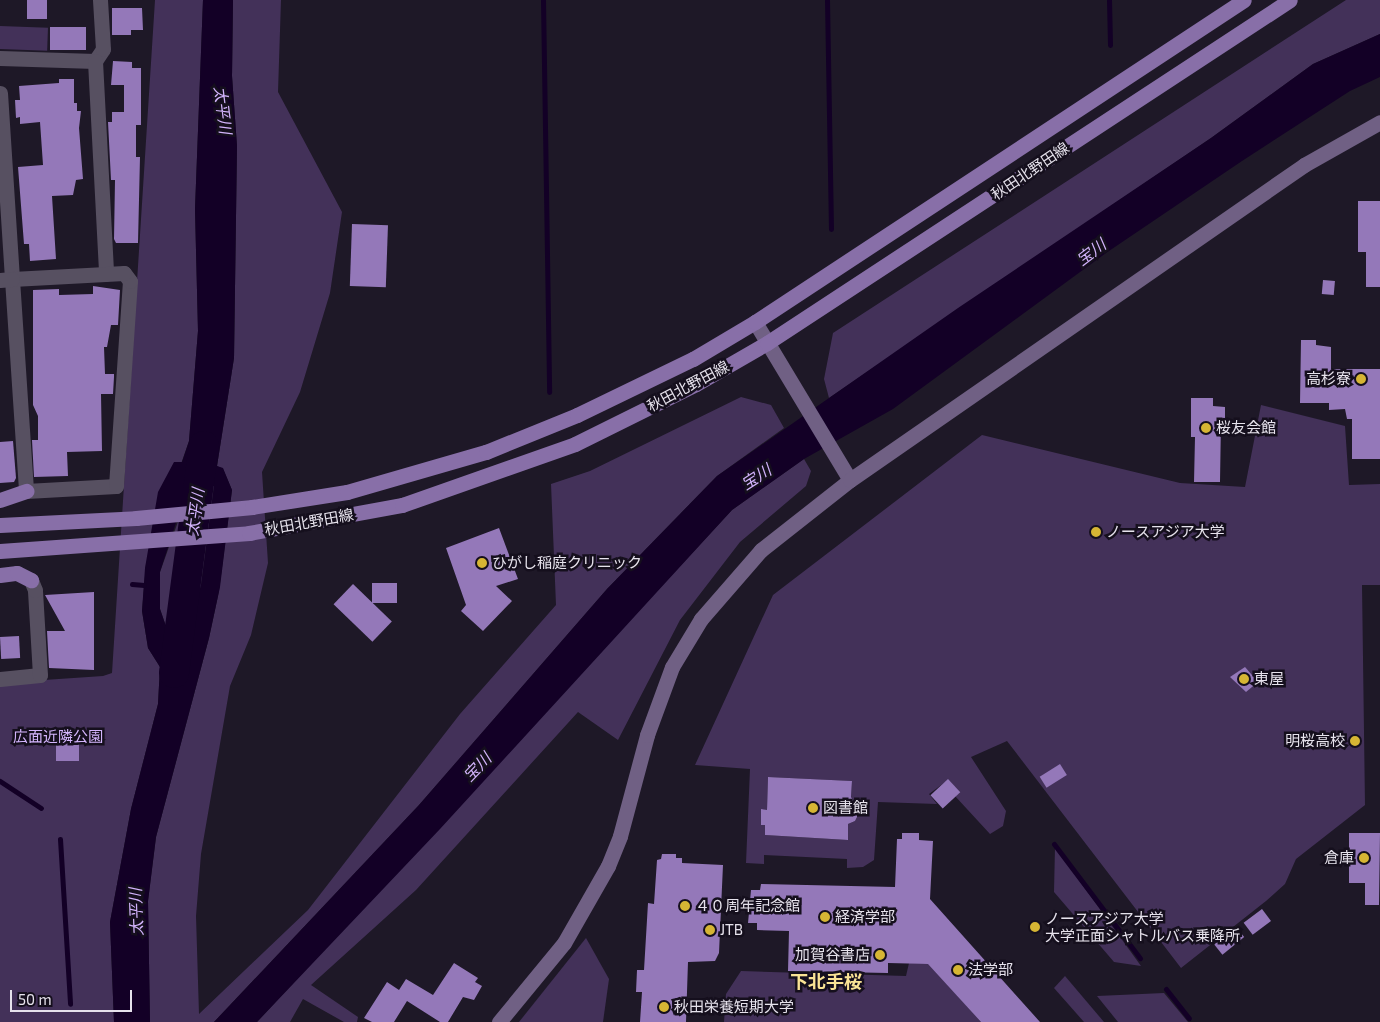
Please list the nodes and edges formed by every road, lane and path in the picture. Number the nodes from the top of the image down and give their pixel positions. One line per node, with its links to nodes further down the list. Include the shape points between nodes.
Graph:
1 (100, 0): 5 (street, via 103,49)
2 (1244, 0): 10 (main road, 秋田北野田線)
3 (1290, 0): 11 (main road, 秋田北野田線)
4 (0, 58): 5 (street)
5 (95, 61): 8 (street)
6 (0, 93): 9 (street)
7 (1380, 122): 12 (street, via 1304,165)
8 (106, 274): 9 (street); 13 (street, via 124,273 130,281 116,486)
9 (6, 280): 13 (street)
10 (755, 322): 11 (street); 15 (main road, 秋田北野田線, via 694,359 577,415 486,452 347,492 252,508)
11 (767, 343): 12 (street); 16 (main road, 秋田北野田線, via 696,384 583,440 496,474 402,505 249,533)
12 (850, 480): 20 (street, via 761,550 701,619 660,694 620,836 608,866 564,943)
13 (26, 491): 14 (main road)
14 (0, 500)
15 (0, 525)
16 (0, 551)
17 (0, 574): 18 (main road, via 17,573)
18 (30, 580): 19 (street, via 35,590 40,675)
19 (0, 679)
20 (499, 1022)

